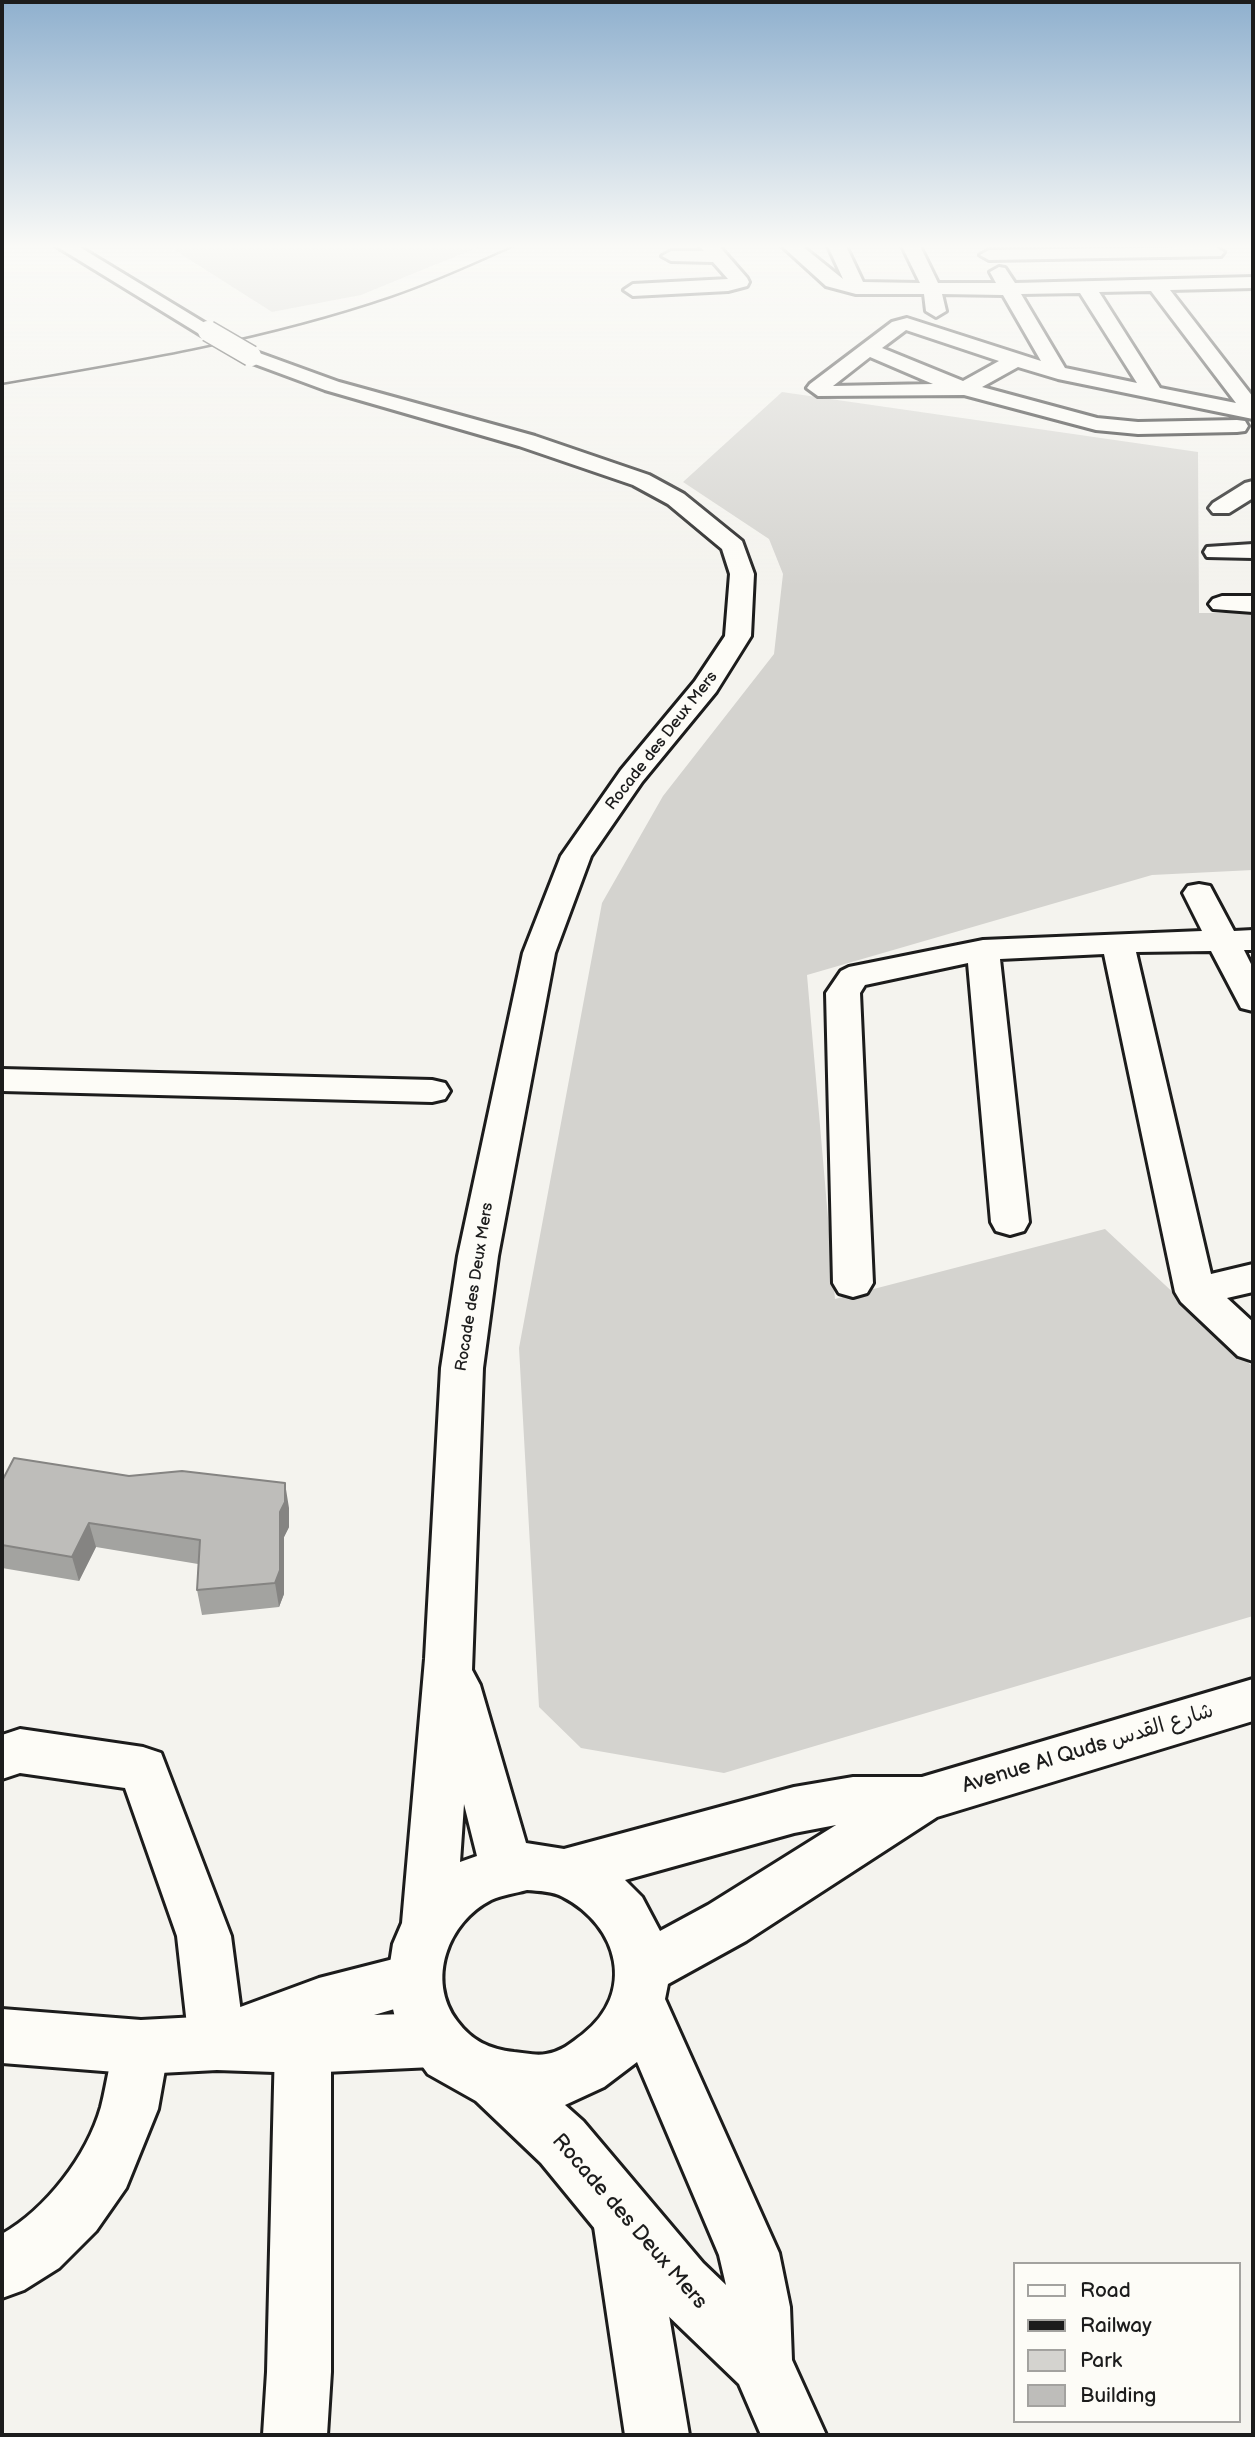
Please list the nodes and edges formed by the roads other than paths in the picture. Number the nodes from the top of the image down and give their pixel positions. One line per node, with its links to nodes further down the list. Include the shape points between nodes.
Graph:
1 (261, 360): 31 (main road, Rocade des Deux Mers, bridge, via 332,386 560,451 641,480 676,499 733,546 742,574 740,626 733,646 631,776 576,856 539,953 478,1255 462,1368)
2 (853, 360): 9 (main road, via 817,389)
3 (894, 360): 9 (main road)
4 (1015, 360): 8 (main road); 9 (main road)
5 (1050, 360): 8 (main road)
6 (1132, 360): 10 (main road)
7 (1213, 360): 11 (main road)
8 (1058, 373): 10 (main road)
9 (964, 388): 12 (main road, via 1115,427)
10 (1154, 394): 11 (main road)
11 (1253, 412)
12 (1253, 426)
13 (1253, 488): 14 (main road)
14 (1221, 508)
15 (1253, 551): 16 (main road)
16 (1216, 552)
17 (1222, 604): 18 (main road)
18 (1253, 604)
19 (1199, 892): 20 (main road)
20 (1239, 941): 21 (main road); 23 (main road)
21 (1118, 943): 22 (main road); 29 (main road)
22 (983, 950): 26 (main road); 28 (main road, via 861,974 843,993)
23 (1253, 1001)
24 (2, 1080): 25 (main road)
25 (432, 1091)
26 (1010, 1222)
27 (1253, 1278): 29 (main road)
28 (853, 1283)
29 (1195, 1293): 30 (main road)
30 (1253, 1346)
31 (449, 1659): 35 (main road, Rocade des Deux Mers); 37 (main road, Rocade des Deux Mers)
32 (1253, 1700): 34 (main road, Avenue Al Quds شارع القدس)
33 (2, 1757): 42 (main road, via 20,1751 143,1769 204,1936)
34 (922, 1799): 36 (main road, Avenue Al Quds شارع القدس, via 853,1800 794,1810); 39 (main road, Avenue Al Quds شارع القدس, via 727,1923)
35 (507, 1868): 36 (main road, via 548,1867); 37 (main road, via 476,1880 450,1898)
36 (567, 1872): 39 (main road, via 599,1888 633,1927)
37 (429, 1923): 38 (main road)
38 (412, 1980): 41 (main road, via 418,2011); 42 (main road, via 281,2015)
39 (641, 1986): 45 (main road, via 618,2041 584,2069 542,2083); 48 (main road, Rocade des Deux Mers, via 749,2253 763,2329)
40 (2, 2036): 44 (main road)
41 (433, 2039): 43 (main road); 45 (main road, via 461,2066)
42 (217, 2043): 43 (main road); 44 (main road)
43 (303, 2046): 49 (main road)
44 (141, 2047): 47 (main road, via 129,2109 105,2167 75,2210 38,2247)
45 (497, 2082): 46 (main road, Rocade des Deux Mers, via 562,2142)
46 (622, 2214): 48 (main road, Rocade des Deux Mers, via 681,2285); 50 (main road)
47 (2, 2268)
48 (761, 2362): 51 (main road, Rocade des Deux Mers)
49 (295, 2435)
50 (657, 2435)
51 (794, 2435)

